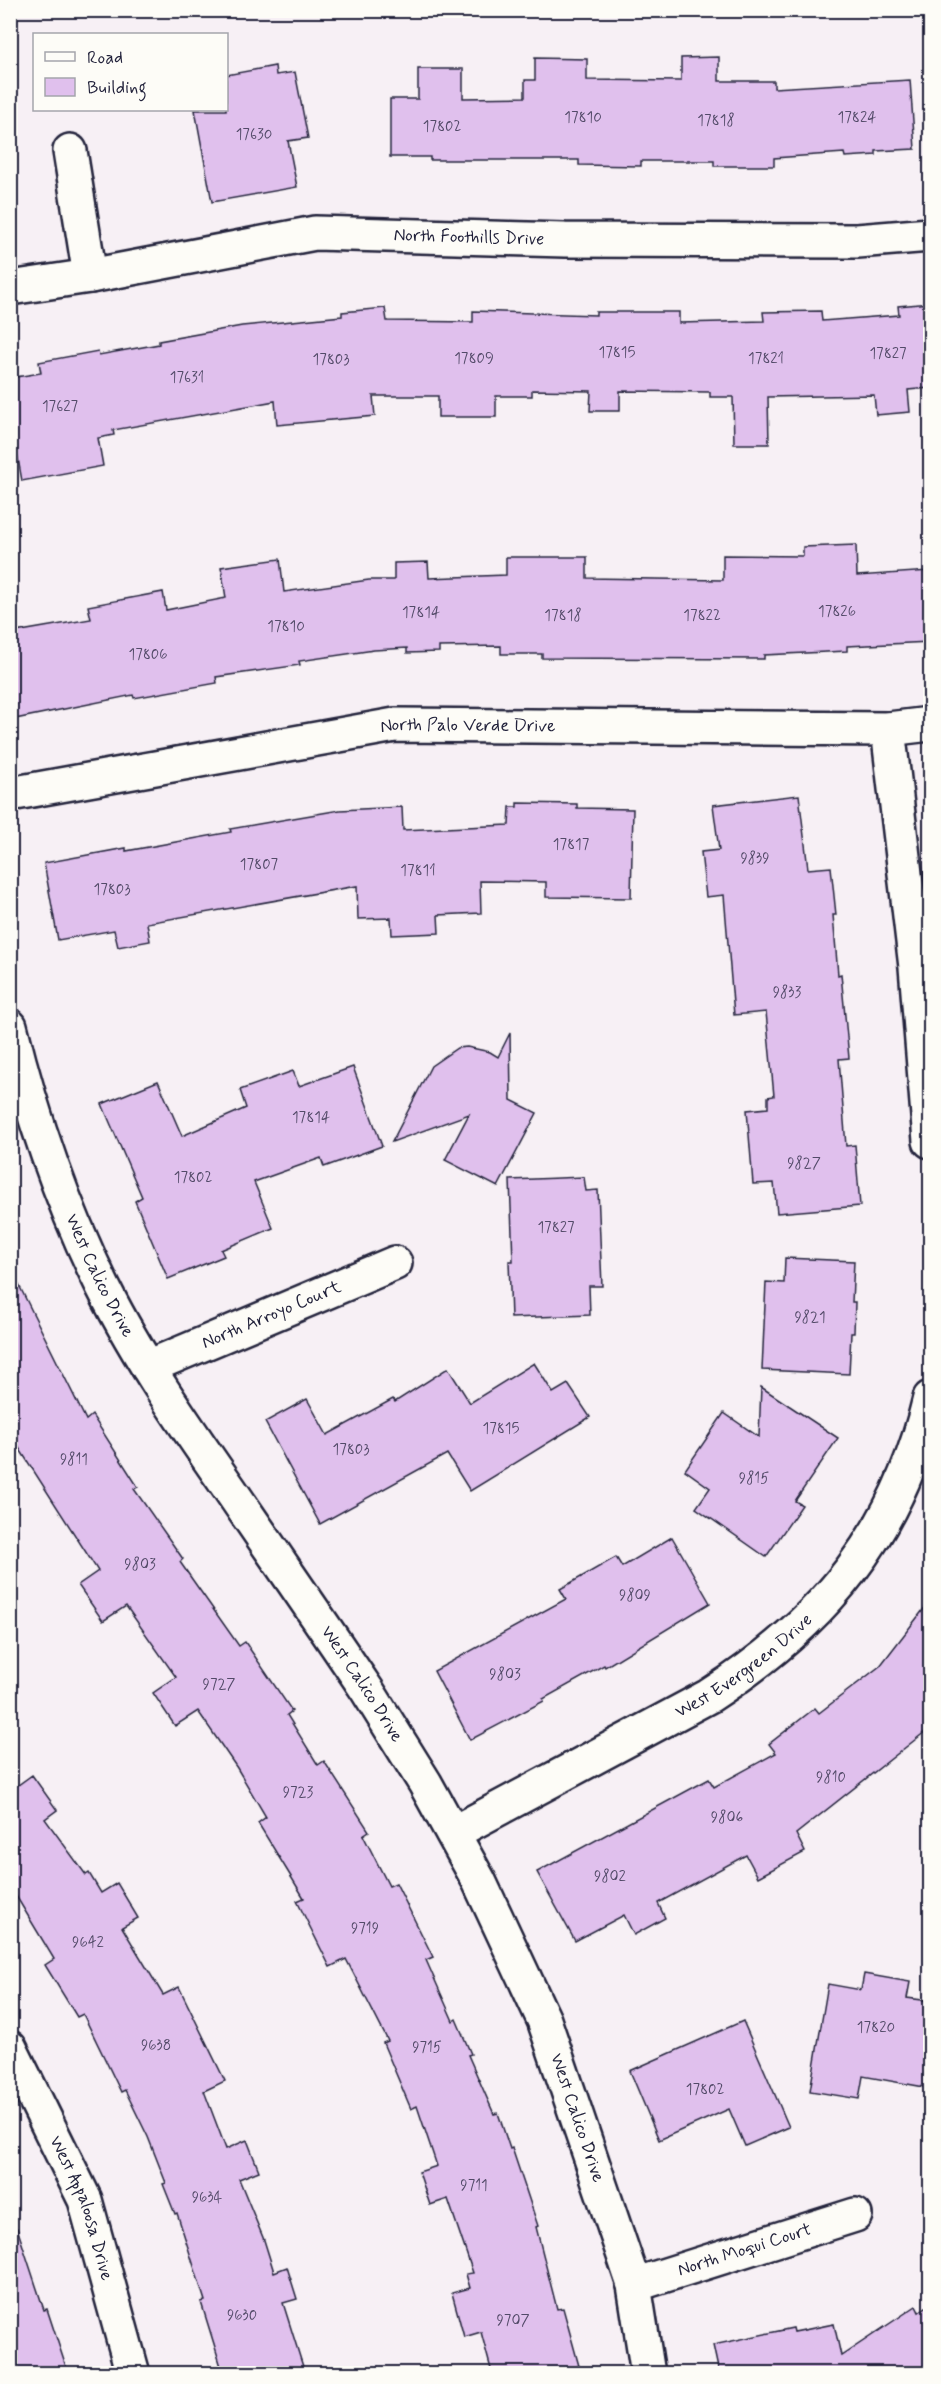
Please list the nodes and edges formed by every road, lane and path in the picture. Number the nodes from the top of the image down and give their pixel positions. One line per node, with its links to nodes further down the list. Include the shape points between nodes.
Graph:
1 (70, 151): 3 (street)
2 (930, 235): 3 (street, North Foothills Drive, via 845,241 565,240 315,233)
3 (90, 276): 4 (street, North Foothills Drive)
4 (10, 288)
5 (930, 724): 6 (street, North Palo Verde Drive)
6 (888, 729): 7 (street, North Palo Verde Drive, via 395,725); 9 (street, via 916,968)
7 (10, 794)
8 (10, 1026): 11 (street, West Calico Drive, via 35,1116 66,1204 104,1288)
9 (930, 1141)
10 (394, 1263): 11 (street, North Arroyo Court)
11 (148, 1367): 13 (street, West Calico Drive, via 367,1690)
12 (930, 1398): 13 (street, West Evergreen Drive, via 907,1475 865,1552 812,1617 782,1645 709,1696)
13 (453, 1833): 16 (street, West Calico Drive, via 544,2020)
14 (10, 2048): 17 (street, West Appaloosa Drive, via 85,2200)
15 (855, 2216): 16 (street, North Moqui Court)
16 (634, 2285): 18 (street, West Calico Drive)
17 (133, 2373)
18 (648, 2373)

